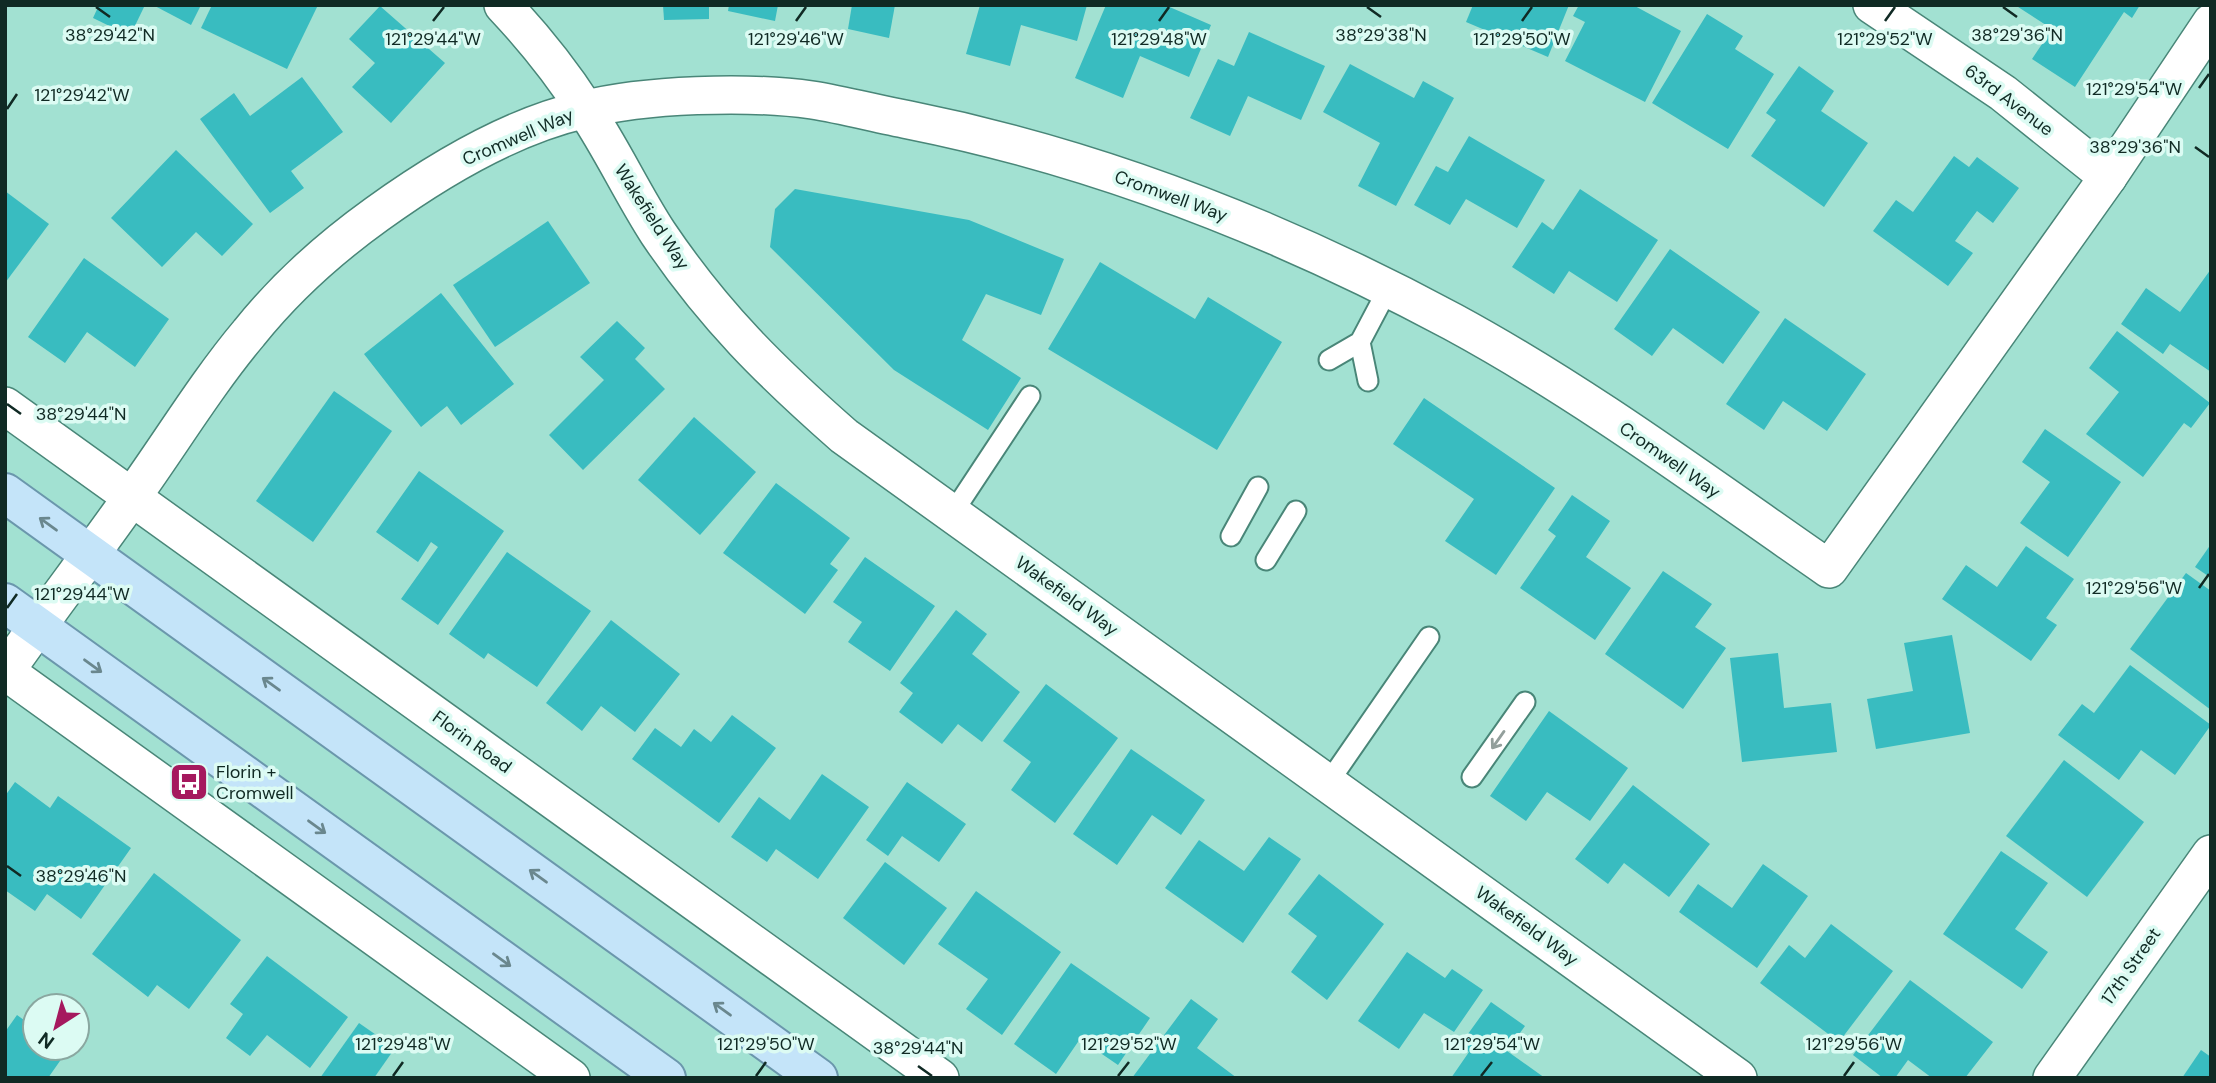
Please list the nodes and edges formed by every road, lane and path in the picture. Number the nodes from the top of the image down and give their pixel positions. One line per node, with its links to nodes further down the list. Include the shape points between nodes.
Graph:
1 (503, 5): 4 (street, Wakefield Way)
2 (1872, 5): 5 (street, 63rd Avenue, via 2003,93)
3 (2211, 23): 5 (street, Cromwell Way)
4 (585, 109): 6 (street, Cromwell Way, via 734,95 810,100 948,128 1080,163 1209,208); 14 (street, Cromwell Way, via 495,143 426,180 312,267 248,333); 16 (street, Wakefield Way, via 658,232 722,320 775,376 844,436)
5 (2108, 177): 6 (street, Cromwell Way, via 1829,569 1602,413 1456,324)
6 (1388, 289): 7 (lane)
7 (1360, 342): 8 (lane); 9 (lane)
8 (1329, 359)
9 (1368, 381)
10 (1030, 396): 16 (lane)
11 (5, 406): 14 (street, Florin Road)
12 (1258, 487): 17 (lane)
13 (5, 494): 18 (main road, one-way to 13)
14 (132, 498): 18 (street, Cromwell Way); 31 (street, Florin Road)
15 (1296, 511): 19 (lane)
16 (952, 513): 26 (street, Wakefield Way)
17 (1231, 536)
18 (91, 555): 21 (street, Cromwell Way); 30 (main road, one-way to 18)
19 (1266, 560)
20 (5, 603): 21 (main road)
21 (37, 626): 23 (street, Cromwell Way); 29 (main road, one-way to 29)
22 (1429, 637): 26 (lane)
23 (5, 671): 28 (street)
24 (1525, 702): 25 (lane, one-way to 25)
25 (1472, 777)
26 (1328, 783): 32 (street, Wakefield Way)
27 (2211, 854): 33 (street, 17th Street)
28 (571, 1078)
29 (666, 1078)
30 (818, 1078)
31 (940, 1078)
32 (1738, 1078)
33 (2052, 1078)

